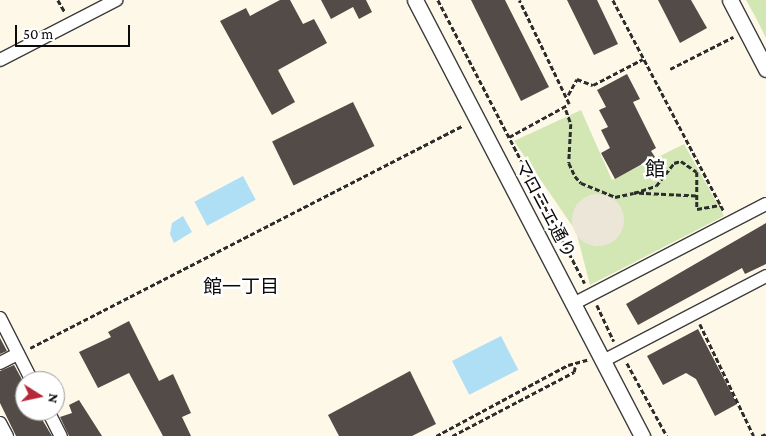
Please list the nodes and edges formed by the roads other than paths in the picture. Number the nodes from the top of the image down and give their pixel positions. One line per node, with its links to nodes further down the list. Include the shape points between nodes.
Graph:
1 (116, 0): 4 (street)
2 (415, 0): 8 (street, マロニエ通り)
3 (730, 0): 5 (street)
4 (0, 60)
5 (766, 69)
6 (766, 204): 8 (street)
7 (766, 276): 11 (street)
8 (573, 304): 11 (street, マロニエ通り)
9 (0, 318): 10 (street)
10 (18, 354): 12 (street); 13 (street)
11 (596, 360): 18 (street, マロニエ通り)
12 (0, 363)
13 (27, 371)
14 (53, 421): 17 (street)
15 (0, 423): 16 (street)
16 (7, 436)
17 (61, 436)
18 (642, 436)

